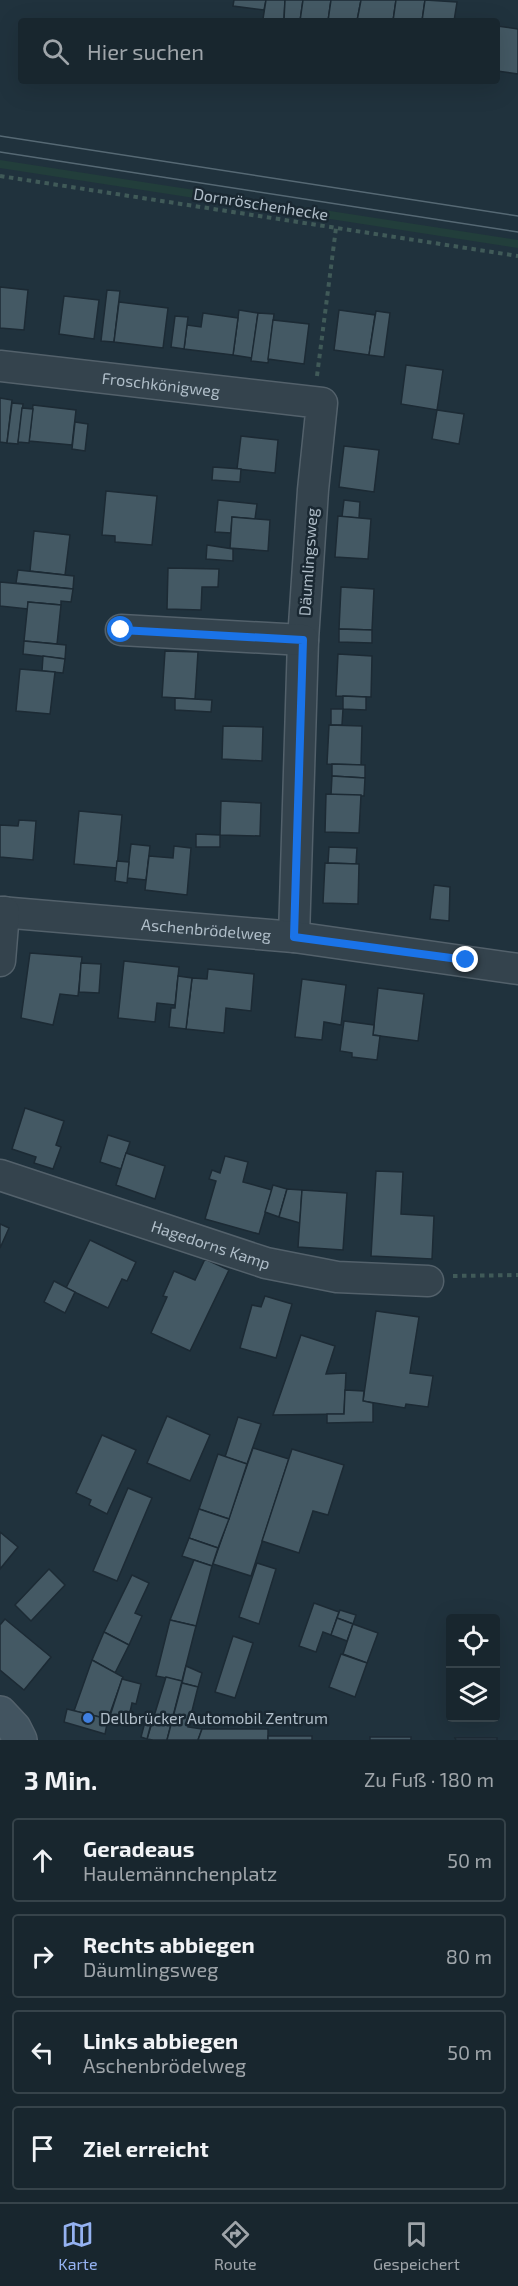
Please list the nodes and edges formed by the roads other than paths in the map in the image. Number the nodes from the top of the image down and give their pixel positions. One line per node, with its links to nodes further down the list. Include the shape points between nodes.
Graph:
1 (0, 366): 2 (street, Froschkönigweg)
2 (322, 403): 4 (street, Däumlingsweg)
3 (121, 630): 4 (street)
4 (303, 640): 6 (street, Däumlingsweg)
5 (2, 912): 6 (street, Aschenbrödelweg); 7 (street)
6 (294, 937): 8 (street, Aschenbrödelweg)
7 (0, 961)
8 (518, 969)
9 (0, 1175): 10 (street, Hagedorns Kamp, via 266,1263 337,1276)
10 (428, 1281)
11 (0, 1713): 12 (street)
12 (20, 1740)

